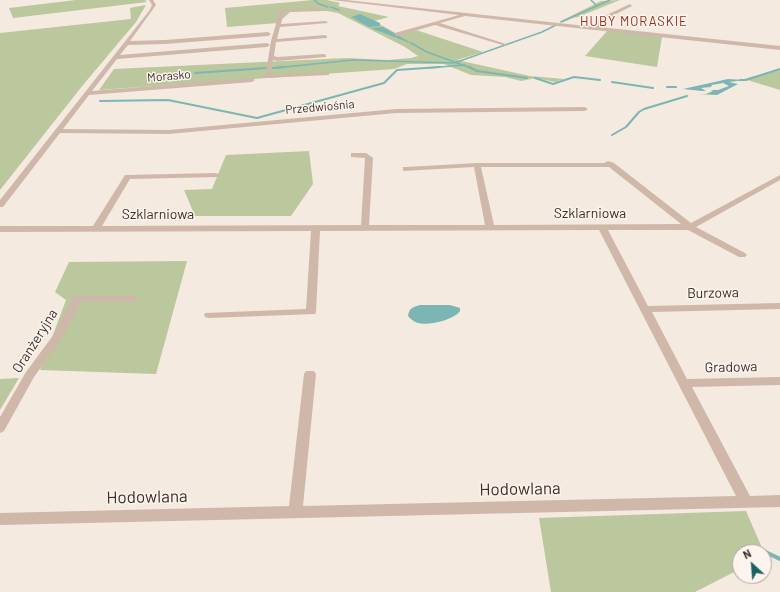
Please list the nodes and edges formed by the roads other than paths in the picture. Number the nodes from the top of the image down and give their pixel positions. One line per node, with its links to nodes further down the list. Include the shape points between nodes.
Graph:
1 (152, 0): 16 (street, via 152,9)
2 (334, 0): 7 (street)
3 (283, 5): 6 (street)
4 (630, 6): 11 (street, via 602,19)
5 (319, 9): 6 (street)
6 (282, 11): 10 (street)
7 (468, 14): 9 (street); 11 (street)
8 (326, 22): 10 (street)
9 (435, 23): 13 (street); 18 (street)
10 (279, 26): 15 (street)
11 (597, 27): 19 (street)
12 (268, 34): 16 (street)
13 (398, 34)
14 (325, 37): 15 (street)
15 (274, 41): 22 (street)
16 (126, 43): 21 (street)
17 (267, 45): 21 (street)
18 (504, 45)
19 (780, 48)
20 (324, 56): 22 (street, via 277,59)
21 (115, 57): 25 (street)
22 (271, 57): 23 (street, via 268,78)
23 (327, 74)
24 (252, 80): 25 (street, Morasko)
25 (87, 93): 27 (street)
26 (585, 109): 27 (street, Przedwiośnia, via 396,111 168,132)
27 (57, 131): 33 (street)
28 (354, 155): 39 (street, via 366,155 369,158)
29 (477, 165): 30 (street, Szklarniowa); 34 (street); 36 (street, Szklarniowa, via 610,164)
30 (406, 169)
31 (216, 175): 37 (street, via 128,177)
32 (780, 177): 36 (street, Szklarniowa)
33 (0, 205)
34 (490, 227): 35 (street, Szklarniowa); 39 (street, Szklarniowa)
35 (602, 227): 36 (street, Szklarniowa); 44 (street)
36 (690, 227): 41 (street, Szklarniowa)
37 (96, 228): 38 (street, Szklarniowa); 40 (street, Szklarniowa)
38 (316, 228): 39 (street, Szklarniowa); 45 (street, via 311,312)
39 (365, 228)
40 (0, 229)
41 (742, 255)
42 (135, 299): 49 (street, Oranżeryjna, via 78,298 59,335 30,375)
43 (780, 306): 44 (street, Burzowa)
44 (646, 309): 48 (street)
45 (209, 315)
46 (310, 374): 52 (street)
47 (780, 381): 48 (street, Gradowa)
48 (683, 383): 51 (street)
49 (0, 428)
50 (780, 501): 51 (street, Hodowlana)
51 (746, 502): 52 (street, Hodowlana)
52 (295, 512): 53 (street, Hodowlana)
53 (0, 519)

